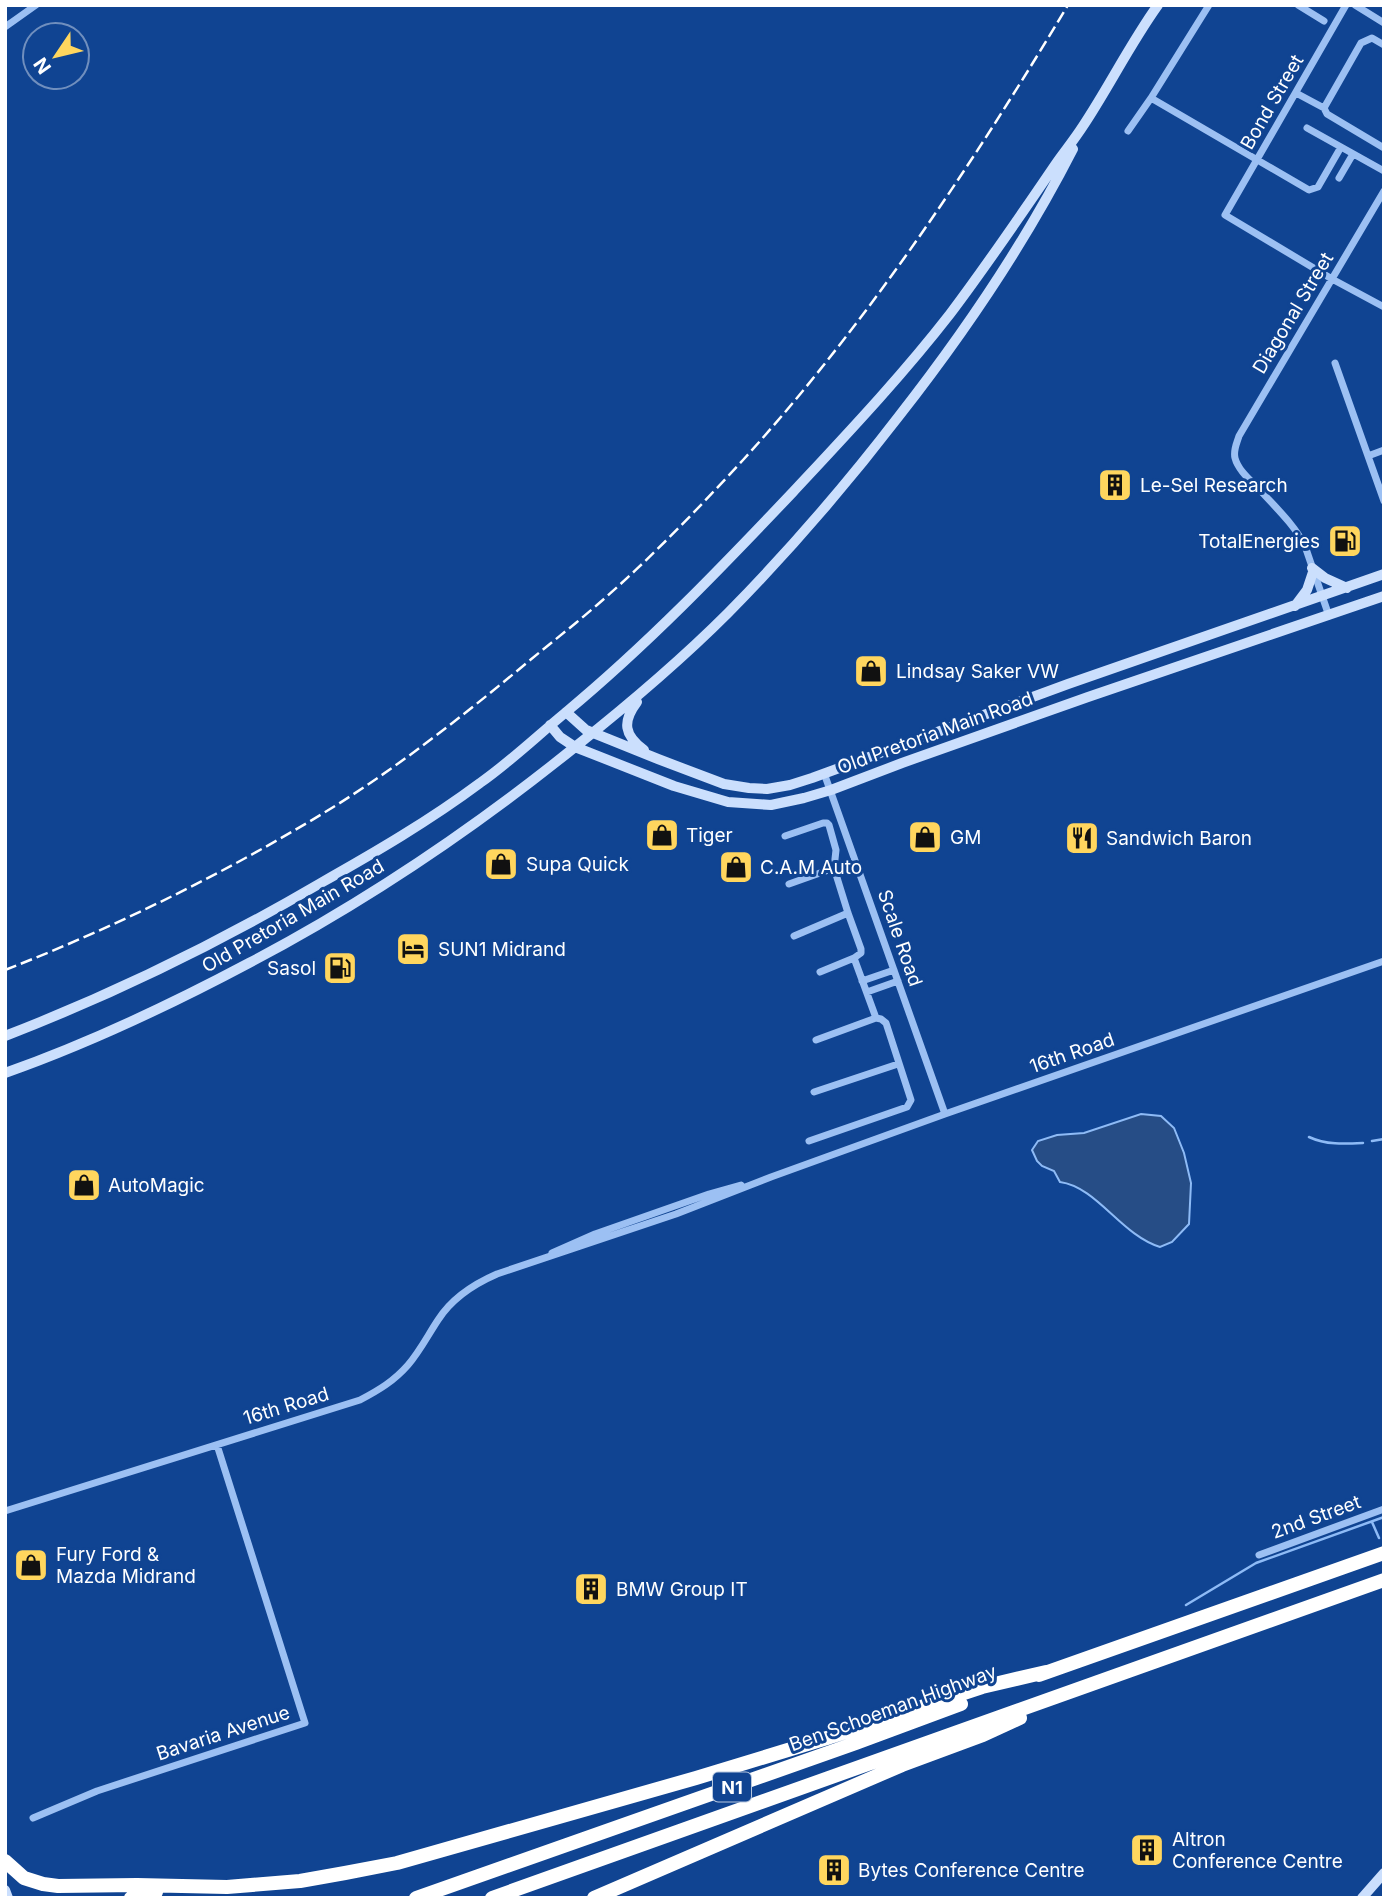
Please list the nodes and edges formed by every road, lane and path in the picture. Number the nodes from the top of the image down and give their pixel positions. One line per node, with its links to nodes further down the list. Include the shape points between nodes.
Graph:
1 (36, 5): 11 (street)
2 (1153, 5): 8 (main road, Old Pretoria Main Road)
3 (1158, 5): 8 (main road, Old Pretoria Main Road)
4 (1209, 5): 14 (street)
5 (1298, 5): 9 (street)
6 (1346, 5): 13 (street, Bond Street)
7 (1355, 5): 10 (street)
8 (1148, 19): 16 (main road, Old Pretoria Main Road)
9 (1324, 20)
10 (1384, 23)
11 (5, 26)
12 (1384, 45): 15 (street, via 1372,38 1361,43)
13 (1296, 93): 15 (street); 22 (street, Bond Street)
14 (1151, 98): 18 (street); 22 (street)
15 (1324, 108): 20 (street)
16 (1082, 127): 39 (main road, Old Pretoria Main Road, via 1062,172 1000,273 917,393 787,551); 40 (main road, Old Pretoria Main Road, via 951,311 859,423 705,585)
17 (1307, 128): 19 (street)
18 (1128, 131)
19 (1341, 147): 21 (street); 22 (street, via 1314,190)
20 (1384, 148)
21 (1353, 154): 23 (street); 24 (street)
22 (1258, 159): 26 (street, Bond Street, via 1225,215)
23 (1384, 171)
24 (1339, 178)
25 (1384, 191): 26 (street, Diagonal Street)
26 (1332, 279): 27 (street); 32 (street, Diagonal Street, via 1239,436 1234,453 1242,472 1301,537)
27 (1384, 307)
28 (1335, 363): 30 (street)
29 (1384, 450): 30 (street)
30 (1368, 456): 31 (street)
31 (1384, 501)
32 (1313, 570): 34 (main road); 35 (street); 37 (main road, via 1307,590)
33 (1384, 575): 34 (main road, Old Pretoria Main Road)
34 (1347, 588): 35 (main road, Old Pretoria Main Road)
35 (1323, 596): 37 (main road, Old Pretoria Main Road); 38 (street)
36 (1384, 596): 38 (main road, Old Pretoria Main Road)
37 (1295, 606): 45 (main road, Old Pretoria Main Road)
38 (1329, 616): 46 (main road, Old Pretoria Main Road)
39 (658, 679): 42 (main road, Old Pretoria Main Road); 44 (main road, via 632,708 626,727 634,742)
40 (566, 712): 41 (main road, Old Pretoria Main Road); 42 (main road, Old Pretoria Main Road)
41 (550, 725): 43 (main road, Old Pretoria Main Road); 60 (main road, Old Pretoria Main Road, via 483,782 264,916 138,981)
42 (594, 733): 43 (main road, Old Pretoria Main Road); 44 (main road, Old Pretoria Main Road)
43 (575, 747): 46 (main road, Old Pretoria Main Road, via 728,802 771,804); 63 (main road, Old Pretoria Main Road, via 450,842 279,947 128,1024)
44 (658, 760): 45 (main road, Old Pretoria Main Road, via 749,788 767,789)
45 (824, 774): 46 (street, Scale Road)
46 (831, 790): 54 (street, Scale Road)
47 (785, 836): 48 (street, via 827,822 836,850)
48 (834, 868): 49 (street); 50 (street)
49 (789, 884)
50 (848, 913): 51 (street); 52 (street, via 861,949)
51 (794, 936)
52 (854, 958): 55 (street); 56 (street)
53 (1384, 961): 65 (street, 16th Road)
54 (894, 970): 56 (street); 57 (street, Scale Road)
55 (820, 972)
56 (862, 981): 58 (street)
57 (898, 981): 58 (street); 65 (street, Scale Road)
58 (867, 992): 59 (street)
59 (876, 1018): 61 (street); 62 (street, via 886,1023)
60 (5, 1036)
61 (816, 1040)
62 (898, 1063): 64 (street); 66 (street, via 910,1104)
63 (5, 1073)
64 (814, 1092)
65 (945, 1114): 67 (street, 16th Road, via 595,1234 481,1281 460,1295 408,1365 383,1388 360,1400)
66 (809, 1142)
67 (217, 1444): 69 (street, 16th Road); 75 (street, Bavaria Avenue, via 305,1723 120,1783)
68 (1384, 1509): 71 (street, 2nd Street)
69 (5, 1511)
70 (1384, 1553): 73 (highway, Ben Schoeman Highway / N1)
71 (1259, 1555)
72 (1384, 1580): 74 (highway, N1)
73 (1046, 1672): 78 (highway, via 982,1687 696,1778 397,1863 300,1881); 82 (highway, Ben Schoeman Highway / N1)
74 (1068, 1693): 83 (highway, N1); 84 (highway, via 983,1735 902,1765)
75 (33, 1818)
76 (5, 1861): 78 (highway, via 24,1878 43,1884)
77 (1384, 1873): 85 (main road)
78 (197, 1887): 81 (highway)
79 (5, 1890): 80 (main road)
80 (8, 1898)
81 (131, 1898)
82 (416, 1898)
83 (492, 1898)
84 (594, 1898)
85 (1362, 1898)

